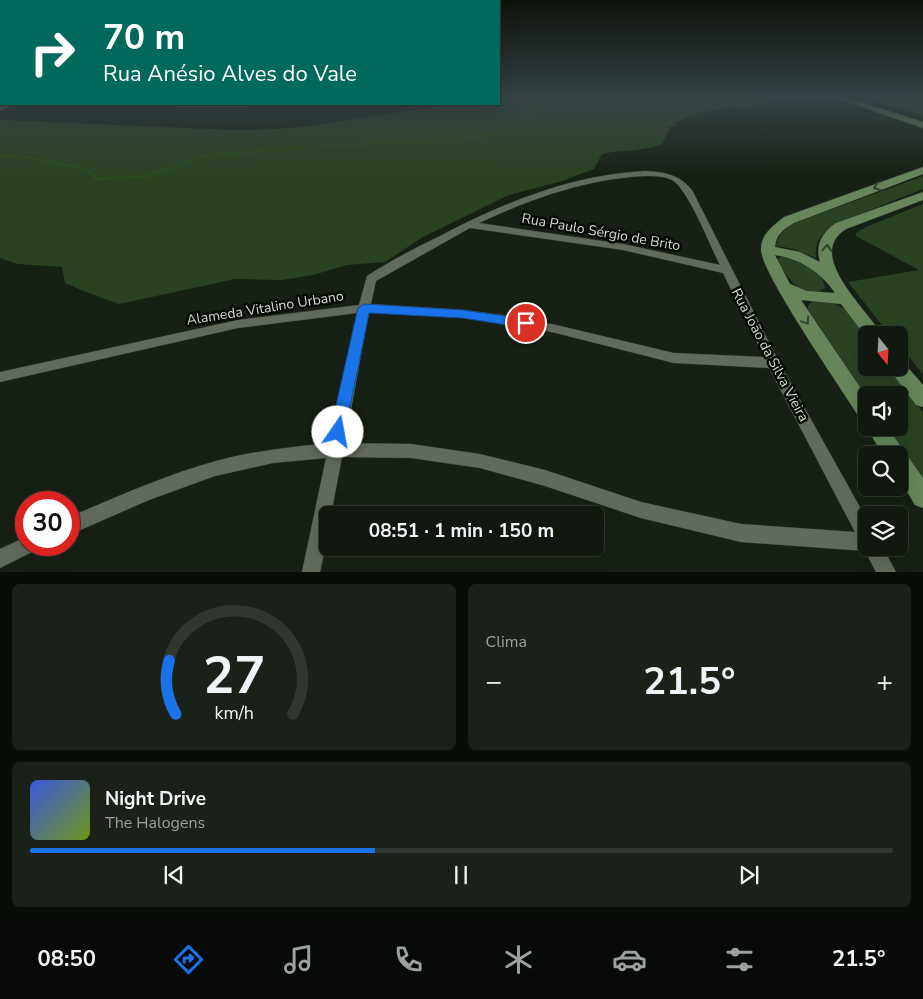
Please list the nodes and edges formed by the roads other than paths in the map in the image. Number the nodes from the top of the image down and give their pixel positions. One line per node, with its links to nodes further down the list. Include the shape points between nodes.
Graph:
1 (923, 170): 5 (main road, one-way to 5, via 789,220 771,236)
2 (672, 177): 4 (street, Alameda Vitalino Urbano, via 660,174 622,175 561,186); 6 (street, Rua João da Silva Vieira, via 688,190)
3 (923, 196): 7 (main road, one-way to 3, via 826,256 827,240 832,232)
4 (471, 225): 6 (street, Rua Paulo Sérgio de Brito, via 613,246); 10 (street, Alameda Vitalino Urbano, via 371,279)
5 (767, 250): 7 (main road, via 797,254); 8 (main road)
6 (725, 270): 12 (street, Rua João da Silva Vieira)
7 (832, 280): 9 (main road)
8 (784, 287): 9 (main road, via 805,296); 15 (main road, one-way to 15)
9 (846, 299): 11 (main road)
10 (364, 308): 12 (street, via 511,320 674,358); 14 (street, Alameda Vitalino Urbano, via 238,324); 17 (street)
11 (867, 326)
12 (772, 363): 20 (street, Rua João da Silva Vieira)
13 (904, 376): 16 (main road)
14 (0, 377)
15 (858, 399)
16 (923, 399)
17 (334, 450): 21 (street, via 273,456 215,469 146,493); 22 (street, via 411,450 480,462 545,478 641,510 740,534); 26 (street)
18 (908, 474): 19 (main road)
19 (923, 497)
20 (858, 520)
21 (80, 521)
22 (858, 541)
23 (15, 552): 25 (street)
24 (878, 556): 27 (street)
25 (0, 559)
26 (311, 572)
27 (887, 572)

